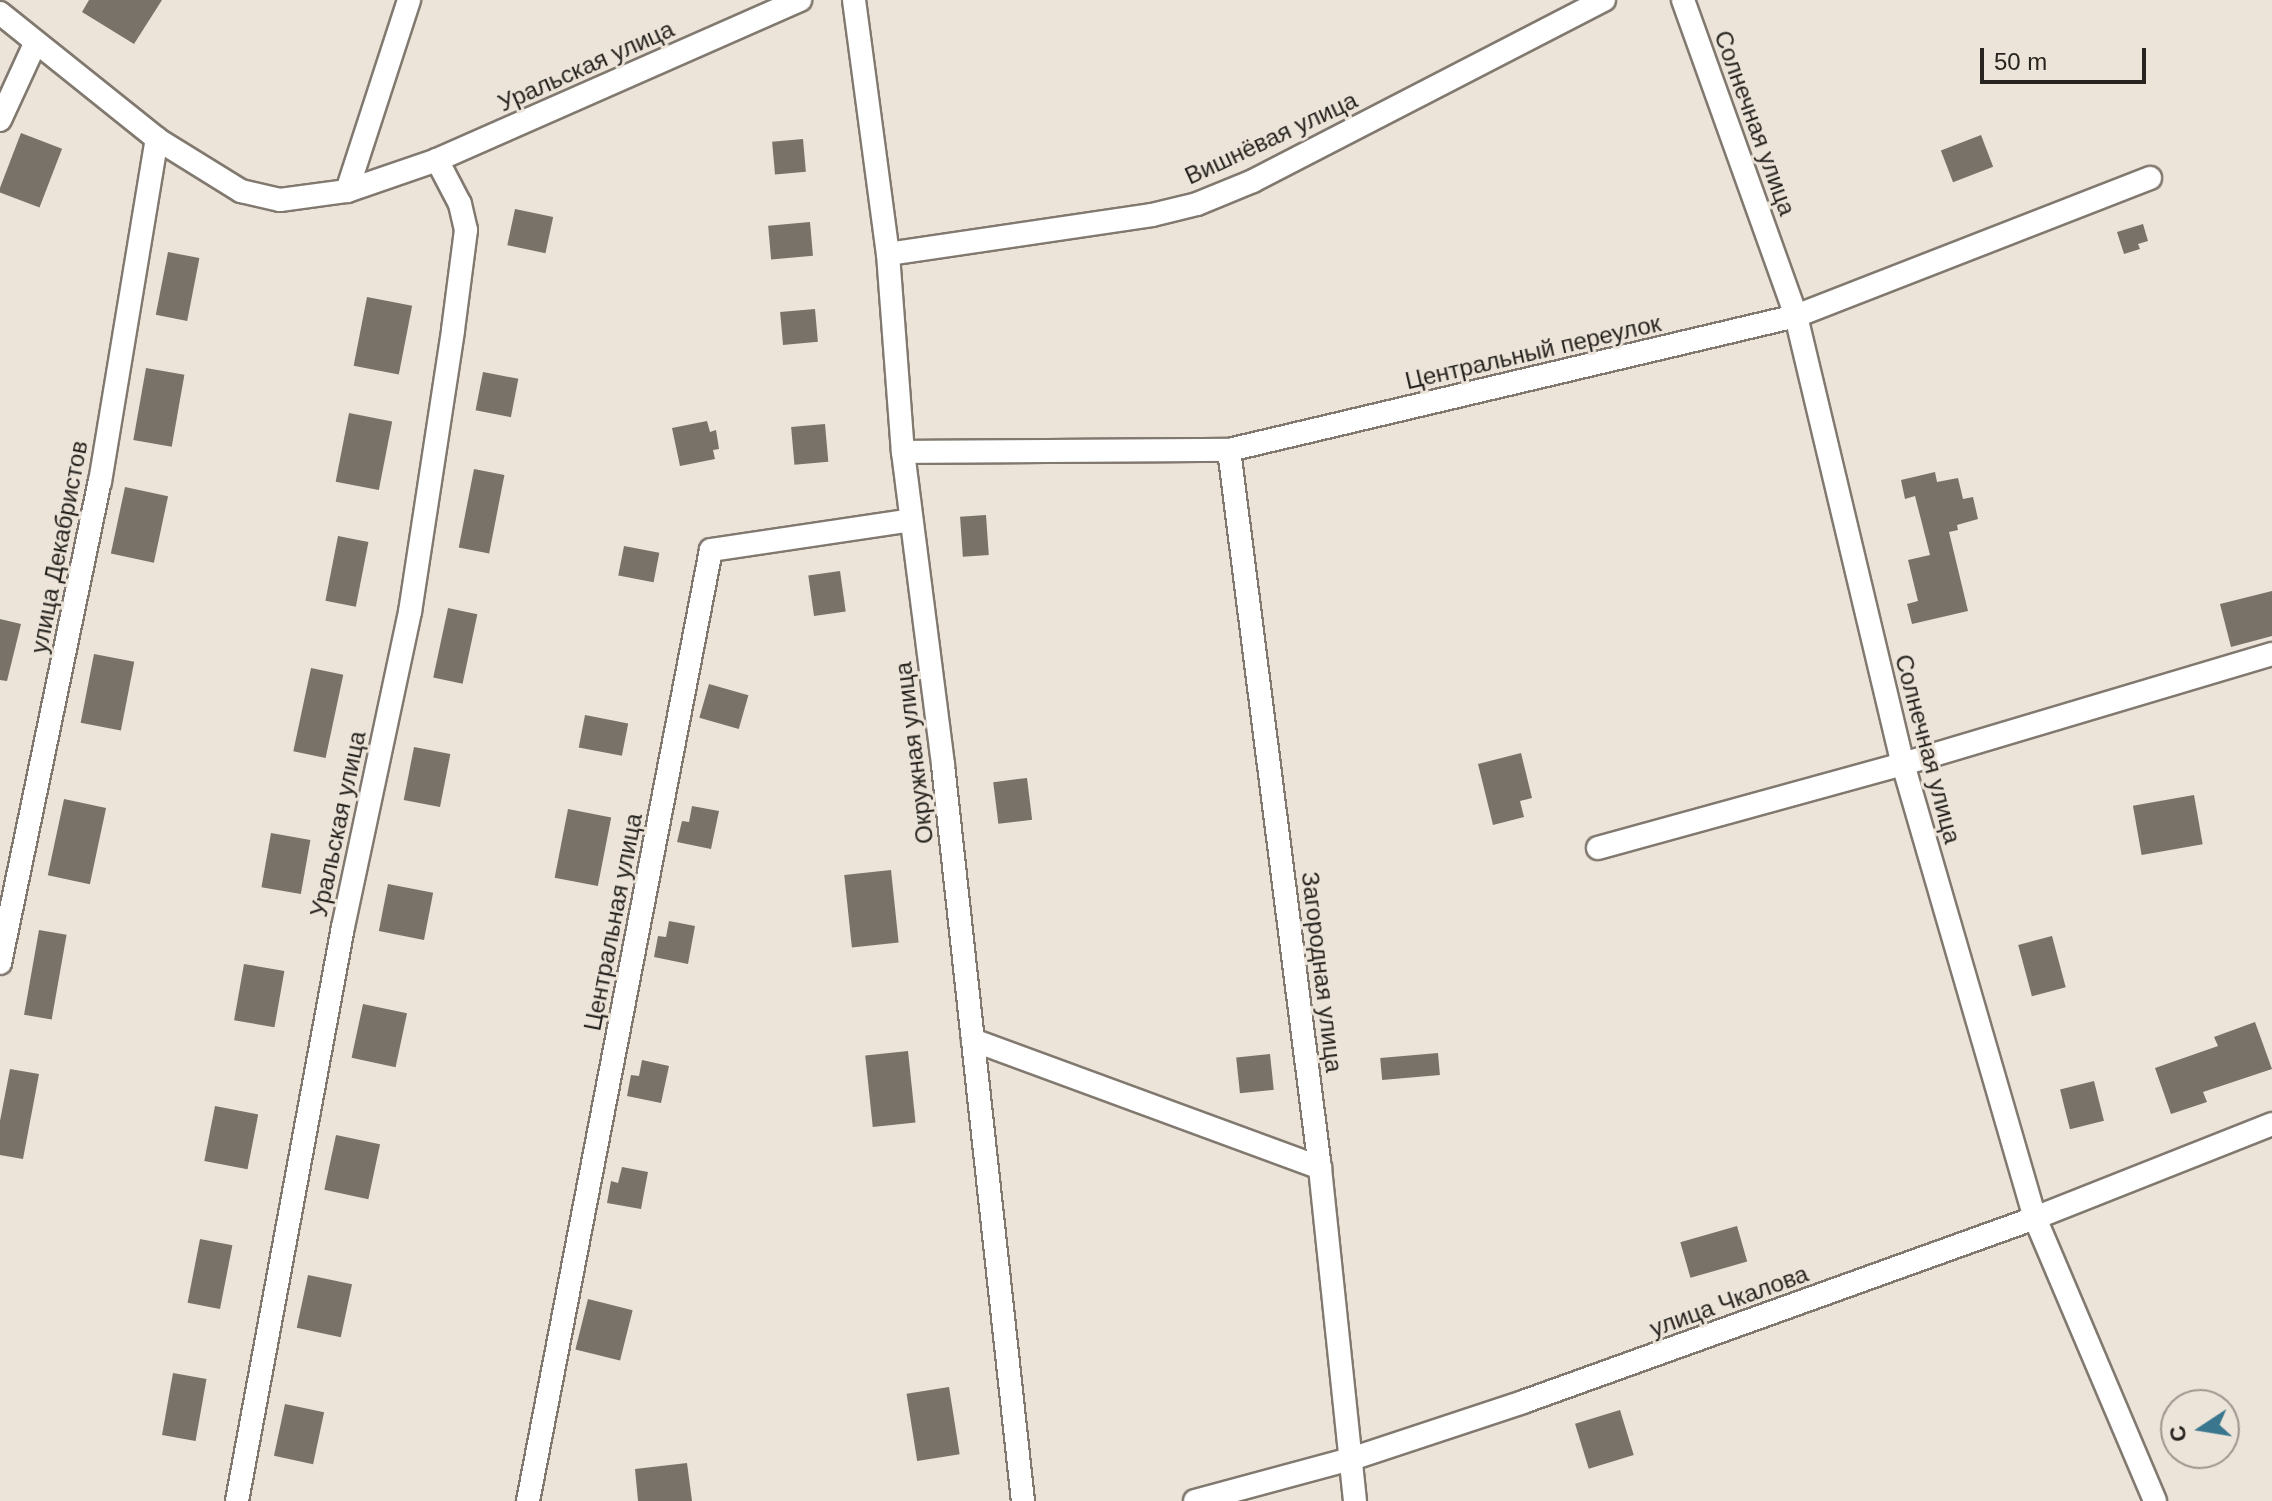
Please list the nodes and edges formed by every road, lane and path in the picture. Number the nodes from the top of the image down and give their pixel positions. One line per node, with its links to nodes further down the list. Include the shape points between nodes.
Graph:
1 (409, 0): 12 (street)
2 (800, 0): 10 (street, Уральская улица)
3 (854, 0): 13 (street, Окружная улица)
4 (1604, 0): 13 (street, Вишнёвая улица, via 1253,181 1197,204)
5 (1683, 0): 14 (street, Солнечная улица)
6 (0, 13): 7 (street, Уральская улица)
7 (35, 44): 8 (street); 9 (street, Уральская улица)
8 (0, 120)
9 (157, 139): 12 (street, Уральская улица, via 241,191 280,200); 21 (street, улица Декабристов, via 100,482)
10 (437, 160): 12 (street, Уральская улица); 27 (street, Уральская улица, via 460,204 466,230 453,330 410,612 343,927)
11 (2150, 178): 14 (street, Центральный переулок)
12 (347, 191)
13 (888, 254): 16 (street, Окружная улица)
14 (1796, 316): 15 (street, Центральный переулок); 19 (street, Солнечная улица)
15 (1229, 450): 16 (street, Центральный переулок); 24 (street, Загородная улица)
16 (903, 452): 17 (street, Окружная улица)
17 (911, 520): 22 (street, Окружная улица); 28 (street, Центральная улица, via 711,550)
18 (2272, 654): 19 (street)
19 (1903, 764): 20 (street); 25 (street, Солнечная улица)
20 (1598, 848)
21 (0, 963)
22 (973, 1040): 24 (street); 29 (street, Окружная улица)
23 (2272, 1124): 25 (street, улица Чкалова)
24 (1320, 1168): 26 (street, Загородная улица)
25 (2035, 1218): 26 (street, улица Чкалова); 32 (street, Солнечная улица)
26 (1351, 1459): 30 (street, улица Чкалова); 31 (street, Загородная улица)
27 (237, 1501)
28 (528, 1501)
29 (1023, 1501)
30 (1195, 1501)
31 (1355, 1501)
32 (2155, 1501)

